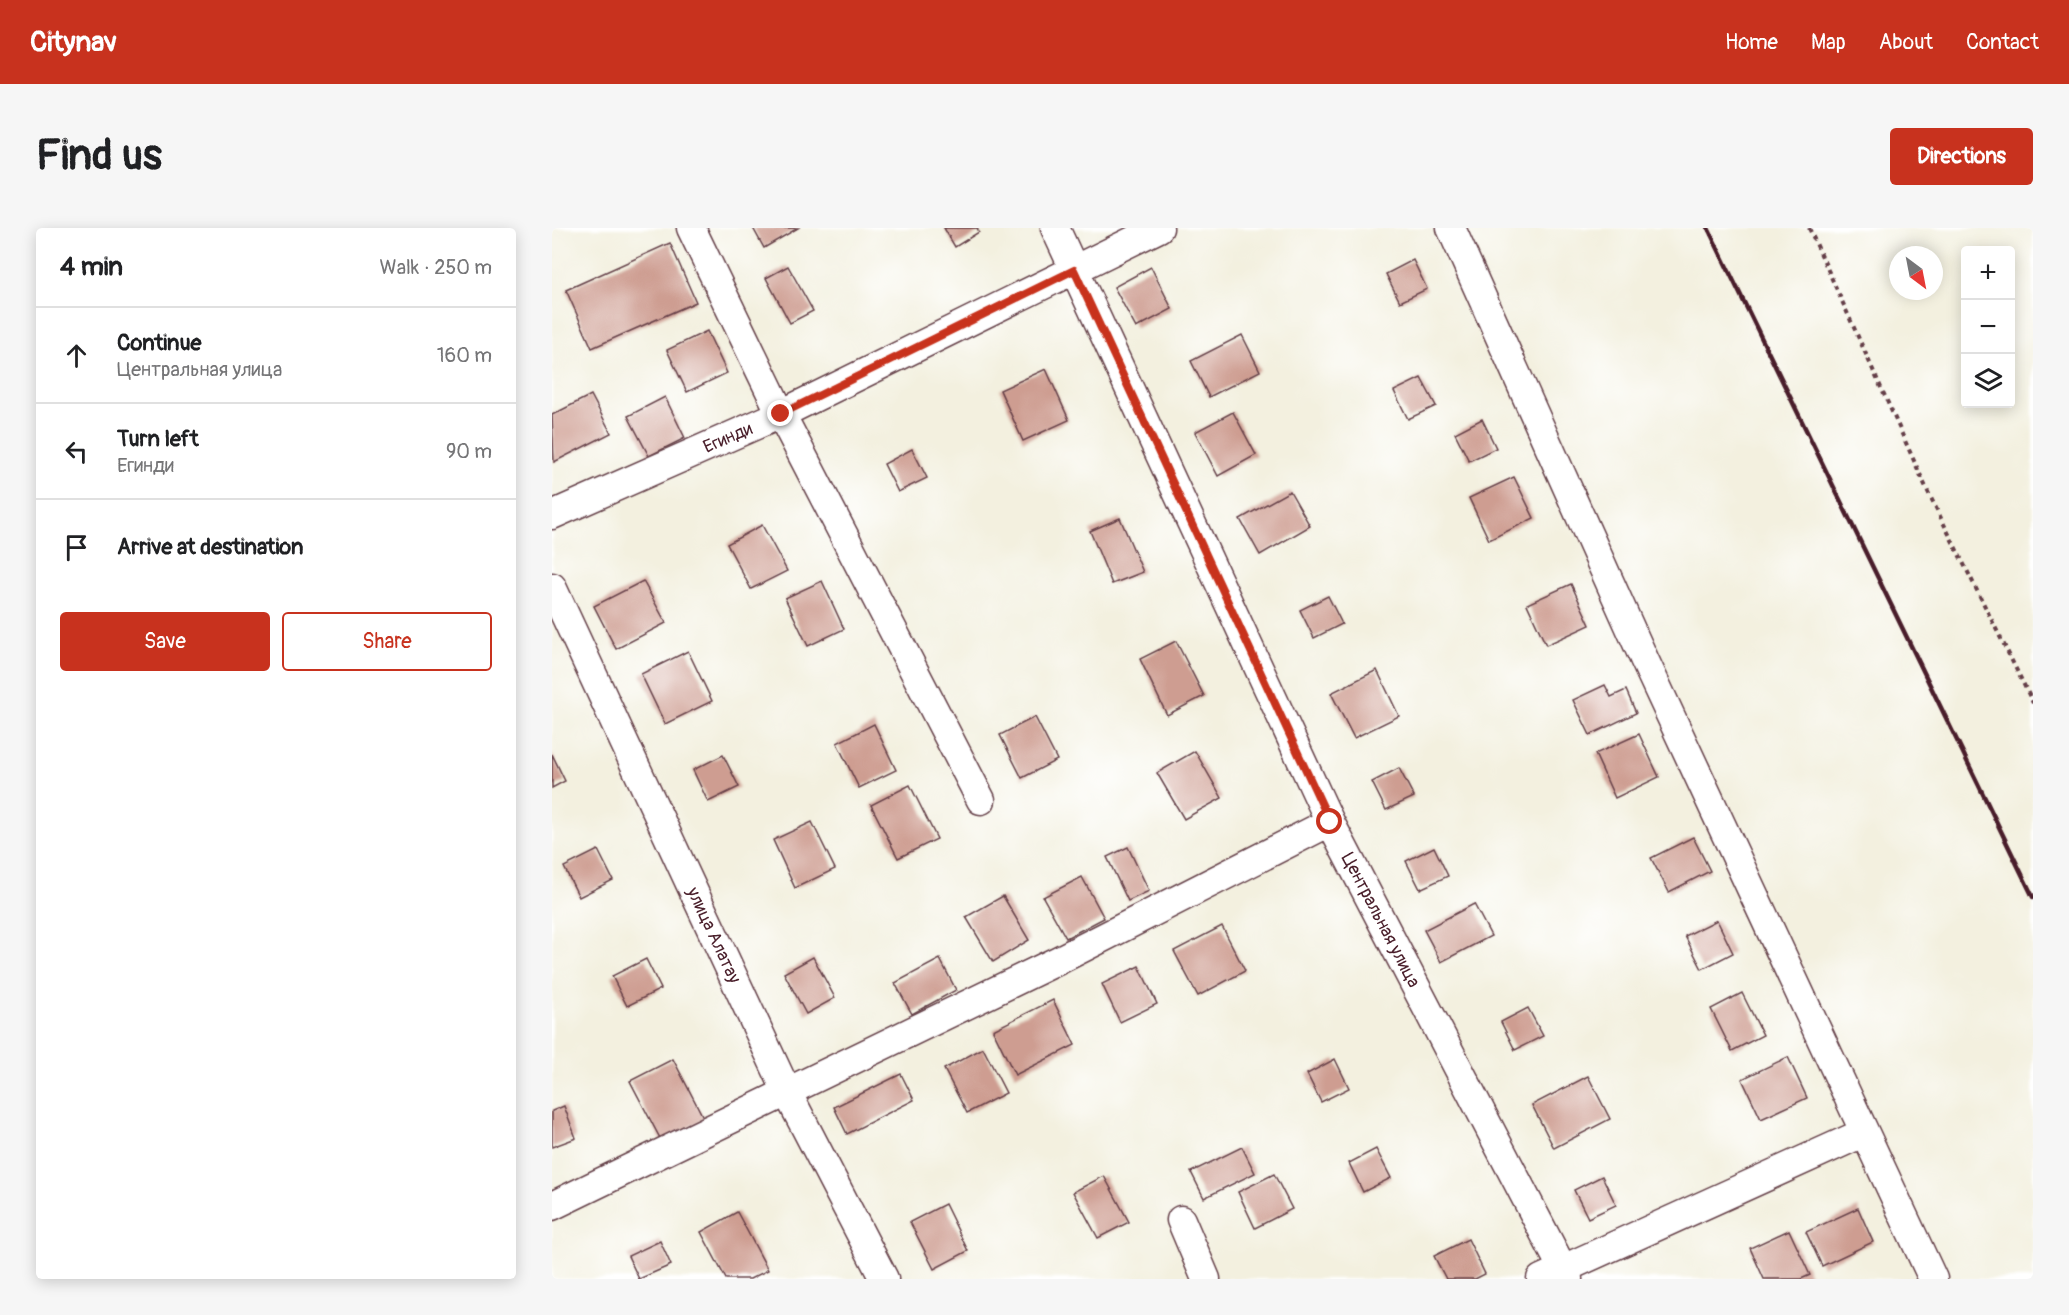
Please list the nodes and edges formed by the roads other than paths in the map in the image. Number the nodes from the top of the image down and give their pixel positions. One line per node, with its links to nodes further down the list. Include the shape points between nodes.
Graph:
1 (691, 228): 6 (street)
2 (1055, 228): 5 (street, Центральная улица)
3 (1159, 228): 5 (street, Егинди)
4 (1451, 228): 12 (street, via 1645,662)
5 (1074, 270): 6 (street, Егинди); 10 (street, Центральная улица)
6 (781, 414): 7 (street, Егинди); 9 (street)
7 (552, 515)
8 (552, 587): 11 (street, улица Алатау)
9 (981, 800)
10 (1330, 822): 11 (street); 15 (street, Центральная улица)
11 (787, 1092): 13 (street); 16 (street, улица Алатау)
12 (1863, 1133): 15 (street); 18 (street)
13 (552, 1206)
14 (1181, 1220): 17 (street)
15 (1557, 1276)
16 (884, 1279)
17 (1206, 1279)
18 (1933, 1279)

